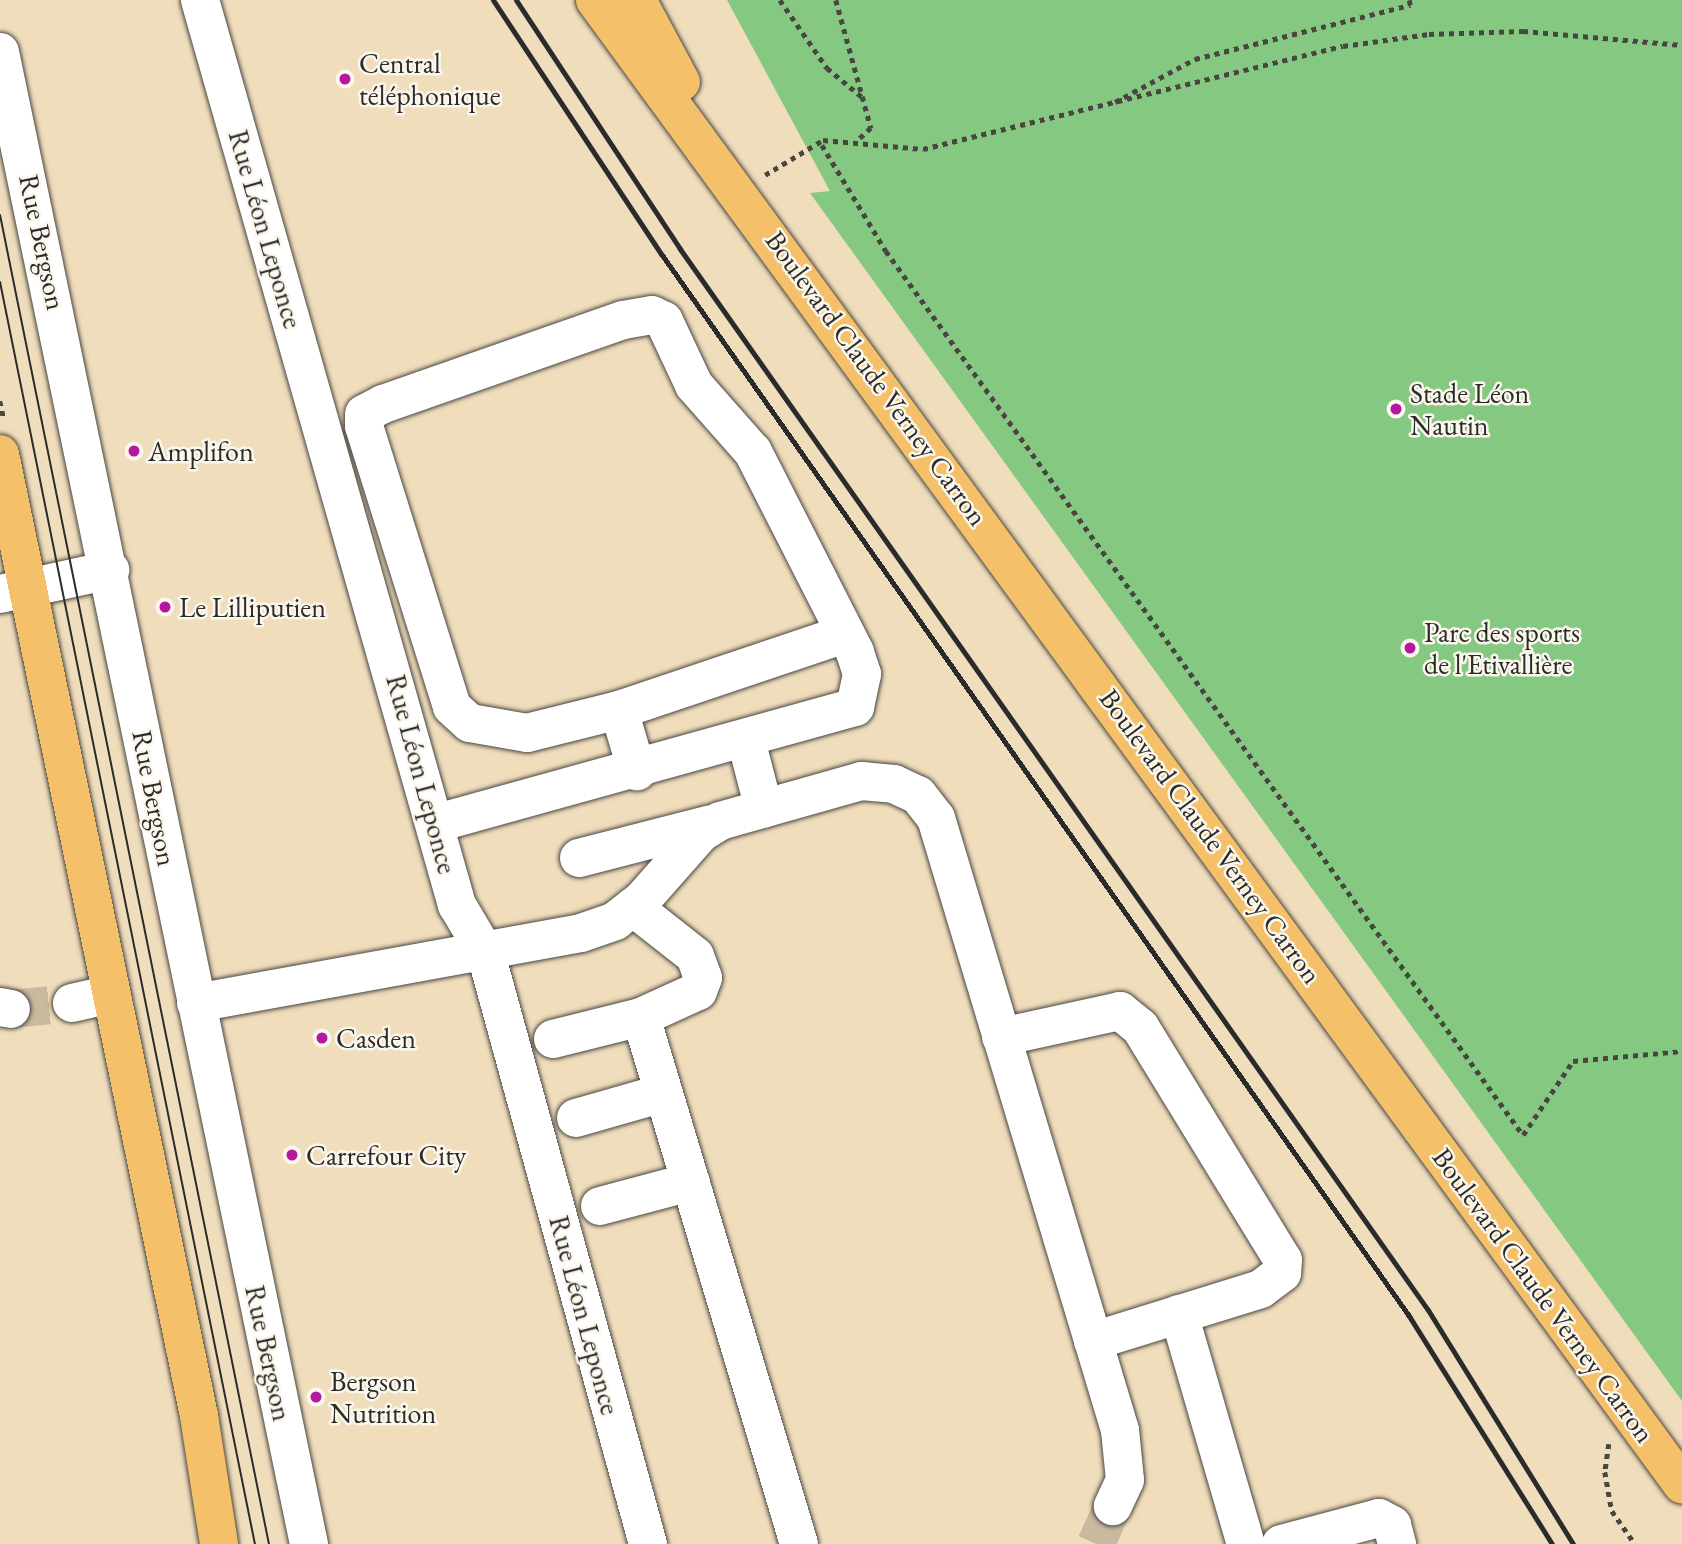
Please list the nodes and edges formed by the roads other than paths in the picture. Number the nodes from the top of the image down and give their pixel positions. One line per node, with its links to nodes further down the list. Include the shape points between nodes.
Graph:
1 (200, 0): 15 (street, Rue Léon Leponce)
2 (595, 0): 5 (main road, Boulevard Claude Verney Carron)
3 (637, 0): 5 (main road, Boulevard Claude Verney Carron)
4 (0, 52): 7 (street, Rue Bergson)
5 (739, 189): 29 (main road, Boulevard Claude Verney Carron)
6 (0, 453): 8 (main road)
7 (110, 570): 8 (street); 19 (street, Rue Bergson)
8 (13, 591): 31 (main road, via 90,999 199,1416)
9 (845, 634): 10 (street); 10 (street, via 753,452 694,384 664,321 652,315 364,414 452,707 485,729 527,733); 11 (street, via 862,674 855,707)
10 (619, 710): 12 (street)
11 (746, 740): 12 (street); 13 (street)
12 (637, 771): 15 (street)
13 (764, 809): 14 (street); 21 (street, via 861,781 894,784 918,795 936,818)
14 (720, 821): 16 (street); 17 (street)
15 (438, 823): 18 (street, Rue Léon Leponce, via 457,905)
16 (579, 858)
17 (633, 907): 18 (street, via 580,933); 20 (street, via 695,956 703,978 698,991)
18 (486, 954): 19 (street); 33 (street, Rue Léon Leponce)
19 (196, 1003): 32 (street, Rue Bergson)
20 (642, 1017): 22 (street); 23 (street)
21 (1001, 1037): 27 (street, via 1120,1011 1140,1027 1194,1111 1283,1260 1282,1273 1261,1289); 28 (street)
22 (553, 1039)
23 (664, 1093): 24 (street); 25 (street)
24 (576, 1118)
25 (691, 1182): 26 (street); 34 (street)
26 (600, 1206)
27 (1179, 1314): 28 (street); 35 (street)
28 (1093, 1341): 30 (street, via 1119,1430 1125,1480)
29 (1682, 1484)
30 (1114, 1507)
31 (219, 1544)
32 (309, 1544)
33 (648, 1544)
34 (799, 1544)
35 (1246, 1544)
36 (1281, 1544): 37 (street, via 1379,1518 1392,1525)
37 (1397, 1544)

